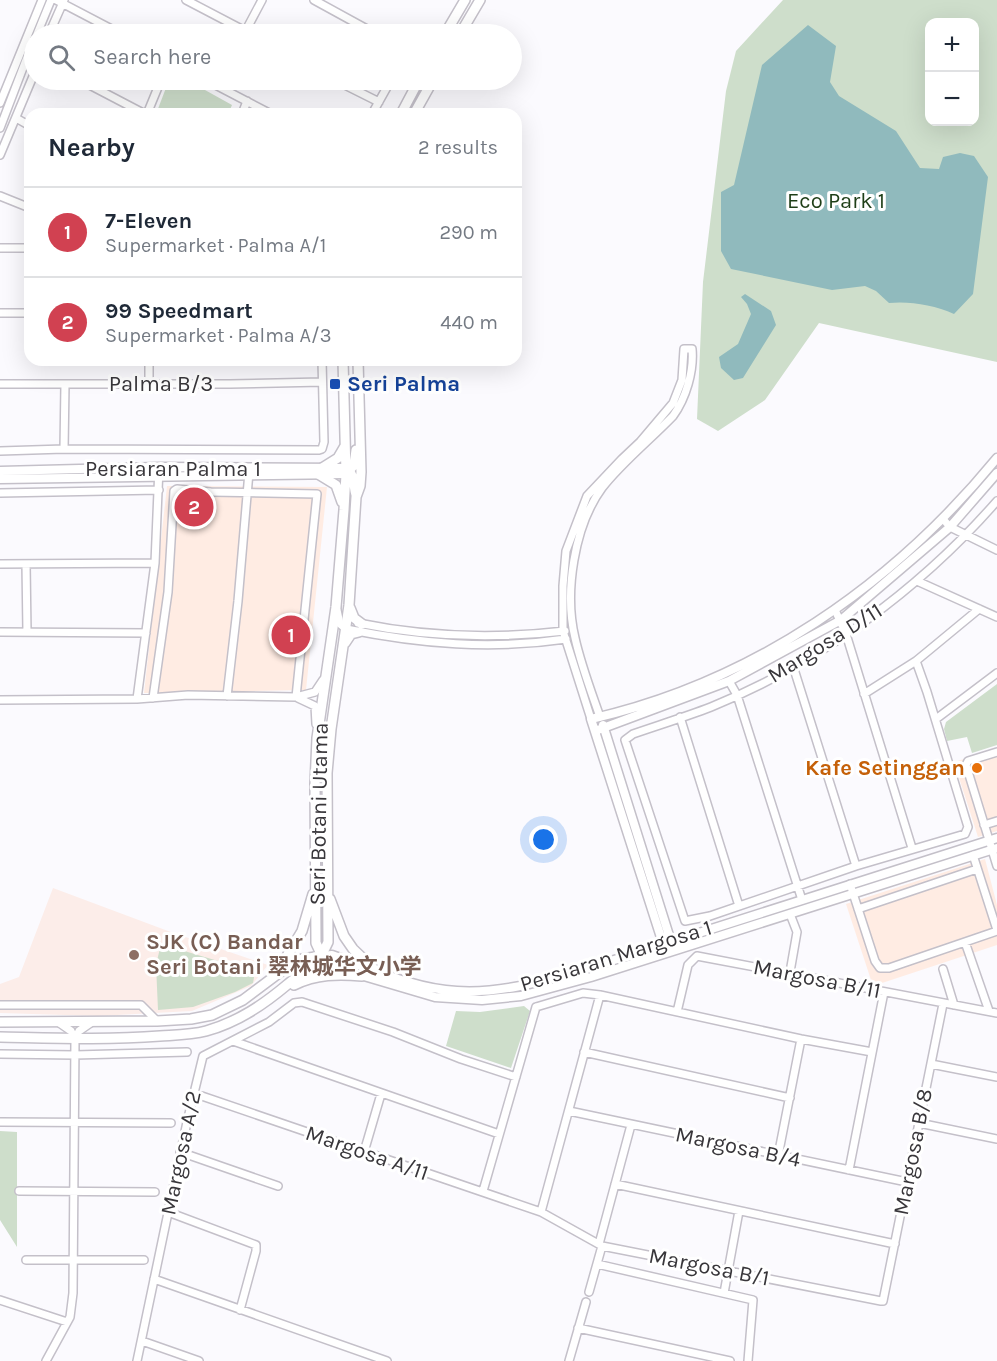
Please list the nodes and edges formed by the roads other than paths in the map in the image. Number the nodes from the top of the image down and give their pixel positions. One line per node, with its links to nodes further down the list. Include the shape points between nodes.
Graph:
1 (42, 0): 9 (street)
2 (51, 0): 10 (street)
3 (186, 0): 13 (street)
4 (262, 0): 14 (street)
5 (314, 0): 15 (street)
6 (465, 0): 16 (main road)
7 (480, 0): 17 (main road)
8 (61, 1): 11 (street); 12 (street)
9 (32, 24)
10 (41, 24)
11 (53, 24)
12 (103, 24)
13 (229, 24)
14 (251, 24)
15 (358, 24)
16 (451, 24)
17 (466, 24)
18 (24, 45): 30 (street)
19 (24, 65): 40 (street)
20 (27, 90): 38 (street)
21 (99, 90): 31 (street)
22 (157, 90): 32 (street)
23 (230, 90): 28 (street)
24 (355, 90): 29 (street)
25 (386, 90): 29 (street)
26 (414, 90): 36 (main road)
27 (427, 90): 37 (main road)
28 (247, 101): 33 (street); 34 (street)
29 (379, 102): 35 (street)
30 (0, 104)
31 (134, 108)
32 (149, 108)
33 (244, 108)
34 (260, 108)
35 (376, 108)
36 (404, 108)
37 (417, 108)
38 (16, 118): 39 (street); 41 (street)
39 (24, 123)
40 (0, 128)
41 (0, 155)
42 (0, 196): 43 (street)
43 (24, 206)
44 (0, 248): 45 (street)
45 (24, 248)
46 (0, 313): 47 (street)
47 (24, 313)
48 (149, 366): 55 (street)
49 (322, 366): 52 (street)
50 (343, 366): 57 (main road, Seri Botani Utama)
51 (358, 366): 56 (main road, Seri Botani Utama)
52 (322, 382): 55 (street, Palma B/3); 58 (street, via 324,442 319,450)
53 (0, 384): 54 (street, Palma B/3)
54 (65, 384): 55 (street, Palma B/3); 58 (street)
55 (149, 384)
56 (362, 443): 63 (main road); 72 (main road, Seri Botani Utama)
57 (346, 444): 62 (main road, via 338,458); 63 (main road, Seri Botani Utama)
58 (64, 449): 59 (street)
59 (0, 451)
60 (997, 458): 77 (street)
61 (0, 471): 64 (street, Persiaran Palma 1)
62 (320, 471): 63 (street, Persiaran Palma 1); 65 (street, Persiaran Palma 1); 75 (main road, via 336,485)
63 (347, 471): 72 (main road, via 354,477); 75 (main road, Seri Botani Utama)
64 (159, 472): 65 (street, Persiaran Palma 1); 67 (street); 68 (street)
65 (249, 472): 69 (street)
66 (997, 472): 78 (street)
67 (0, 479)
68 (159, 490): 70 (street); 81 (street)
69 (248, 491): 113 (street); 114 (street, via 316,494); 115 (street, via 177,489 174,495 168,592)
70 (0, 493)
71 (587, 496): 73 (street); 73 (street, via 667,412 682,380 684,349 692,349 679,408); 76 (street)
72 (356, 497): 85 (main road, Seri Botani Utama)
73 (594, 499): 76 (street)
74 (997, 501): 79 (street, Margosa D/11)
75 (344, 510): 86 (main road, Seri Botani Utama)
76 (584, 513): 95 (street, via 566,551); 97 (street, via 571,586)
77 (943, 519): 78 (street); 88 (street, via 901,559)
78 (950, 527): 79 (street); 90 (street)
79 (966, 535): 80 (street); 84 (street, Margosa D/11)
80 (997, 550)
81 (155, 563): 83 (street); 96 (street)
82 (0, 564): 83 (street)
83 (26, 564): 94 (street)
84 (917, 581): 87 (street); 98 (street, Margosa D/11)
85 (349, 605): 91 (main road, Seri Botani Utama); 92 (main road)
86 (336, 607): 91 (street); 99 (main road, Seri Botani Utama)
87 (979, 609): 89 (street); 106 (street)
88 (835, 610): 90 (street); 118 (street, via 727,672)
89 (997, 617)
90 (841, 620): 98 (street); 110 (street)
91 (345, 625): 92 (street); 99 (street); 103 (main road, Seri Botani Utama)
92 (360, 628): 101 (street); 103 (main road); 105 (street)
93 (0, 632): 94 (street)
94 (27, 632): 96 (street)
95 (563, 632): 97 (street); 100 (street); 102 (street)
96 (146, 633): 116 (street)
97 (574, 634): 102 (street); 118 (street)
98 (846, 634): 107 (street, Margosa D/11); 111 (street)
99 (332, 635): 108 (main road, Seri Botani Utama)
100 (536, 635): 101 (street); 104 (street)
101 (453, 636): 105 (street)
102 (564, 640): 104 (street); 120 (street)
103 (344, 643): 137 (main road, Seri Botani Utama, via 327,773)
104 (536, 643): 105 (street)
105 (452, 645)
106 (916, 661): 111 (street); 121 (street)
107 (793, 666): 112 (street, Margosa D/11); 131 (street)
108 (327, 667): 114 (street, via 319,687 306,696); 124 (main road, Seri Botani Utama)
109 (997, 673): 121 (street)
110 (729, 681): 112 (street); 122 (street)
111 (864, 694): 129 (street)
112 (737, 695): 119 (street, Margosa D/11); 135 (street)
113 (226, 696): 114 (street); 115 (street)
114 (296, 697): 124 (street, via 315,706)
115 (153, 698): 116 (street)
116 (137, 699): 117 (street)
117 (0, 700)
118 (600, 717): 120 (street); 122 (street)
119 (680, 717): 139 (street); 139 (street, Margosa D/11, via 625,740 685,921)
120 (591, 719): 123 (street)
121 (936, 719): 129 (street, via 968,826 965,834)
122 (604, 728): 123 (street); 143 (street)
123 (595, 731): 143 (street)
124 (317, 738): 134 (main road, Seri Botani Utama)
125 (997, 752): 127 (street, via 966,763)
126 (997, 820): 127 (street)
127 (984, 825): 128 (street)
128 (994, 844): 130 (street, Persiaran Margosa 1); 132 (street); 136 (street, Persiaran Margosa 1)
129 (912, 848): 131 (street)
130 (973, 855): 133 (street); 136 (street, Persiaran Margosa 1)
131 (856, 866): 135 (street)
132 (997, 866)
133 (978, 869): 140 (street); 142 (street)
134 (316, 882): 148 (main road, Seri Botani Utama, via 316,942); 152 (main road, via 302,931)
135 (798, 887): 138 (street); 139 (street)
136 (851, 888): 138 (street, Persiaran Margosa 1); 140 (street); 141 (street, Persiaran Margosa 1)
137 (328, 894): 148 (main road, Seri Botani Utama, via 328,942); 150 (main road, via 352,949)
138 (802, 900): 144 (street, Persiaran Margosa 1)
139 (740, 906)
140 (858, 909): 145 (street, via 880,968)
141 (790, 914): 147 (street, Persiaran Margosa 1); 151 (street, via 796,932)
142 (997, 930): 145 (street)
143 (663, 932): 144 (street); 146 (street)
144 (670, 941): 146 (street, Persiaran Margosa 1); 147 (street)
145 (965, 942): 162 (street)
146 (652, 947): 154 (street, Persiaran Margosa 1)
147 (670, 952): 154 (street, Persiaran Margosa 1, via 591,977)
148 (322, 956): 150 (street, Persiaran Margosa 1, via 332,955); 152 (main road, via 302,958); 153 (street, Persiaran Margosa 1, via 330,966); 157 (main road)
149 (943, 969): 160 (street)
150 (375, 970): 154 (street, Persiaran Margosa 1, via 456,991)
151 (790, 972): 155 (street, Margosa B/11); 163 (street, Margosa B/11, via 697,956 688,965)
152 (275, 976): 165 (main road, via 243,1000 212,1015)
153 (362, 976): 154 (street, Persiaran Margosa 1, via 458,1000 504,998); 157 (main road, via 316,977)
154 (530, 989): 161 (street)
155 (884, 992): 158 (street, Margosa B/11); 175 (street)
156 (600, 994): 161 (street, via 583,993); 163 (street); 174 (street)
157 (273, 996): 170 (main road, via 249,1013 203,1032)
158 (943, 1004): 160 (street, Margosa B/11); 178 (street, Margosa B/8)
159 (0, 1005): 165 (street, via 141,1005)
160 (954, 1005): 162 (street, Margosa B/11)
161 (536, 1007): 179 (street)
162 (988, 1011): 164 (street, Margosa B/11)
163 (677, 1012): 171 (street)
164 (997, 1013)
165 (157, 1020): 168 (main road)
166 (0, 1022): 167 (main road)
167 (58, 1022): 168 (main road); 170 (street)
168 (92, 1022): 170 (street)
169 (0, 1037): 170 (main road)
170 (75, 1039): 177 (street)
171 (801, 1039): 175 (street); 183 (street)
172 (233, 1041): 179 (street, Margosa A/2, via 294,1003 302,1002); 181 (street, Margosa A/2, via 203,1056); 182 (street)
173 (187, 1052): 177 (street)
174 (584, 1052): 183 (street); 184 (street)
175 (872, 1052): 195 (street)
176 (0, 1054): 177 (street)
177 (75, 1055): 186 (street)
178 (931, 1064): 180 (street); 188 (street, Margosa B/8)
179 (516, 1077): 190 (street)
180 (997, 1077)
181 (194, 1093): 192 (street, Margosa A/2); 193 (street, Margosa A/11)
182 (381, 1094): 190 (street); 193 (street)
183 (790, 1098): 194 (street)
184 (569, 1111): 189 (street, Margosa B/4); 205 (street)
185 (0, 1122): 186 (street)
186 (74, 1122): 187 (street); 200 (street)
187 (171, 1123)
188 (919, 1123): 191 (street); 196 (street, Margosa B/8)
189 (631, 1125): 194 (street, Margosa B/4); 197 (street)
190 (499, 1134): 201 (street)
191 (997, 1139)
192 (180, 1152): 198 (street); 204 (street, Margosa A/2)
193 (364, 1152): 201 (street, Margosa A/11)
194 (778, 1156): 195 (street, Margosa B/4)
195 (849, 1170): 196 (street, Margosa B/4)
196 (907, 1182): 206 (street, Margosa B/8)
197 (615, 1184): 203 (street); 207 (street)
198 (278, 1186)
199 (19, 1191): 200 (street)
200 (74, 1191): 202 (street); 208 (street)
201 (483, 1191): 205 (street, Margosa A/11)
202 (155, 1192)
203 (739, 1211): 206 (street); 212 (street)
204 (168, 1212): 213 (street, Margosa A/2); 219 (street, via 256,1245)
205 (541, 1212): 207 (street, Margosa B/1)
206 (895, 1244): 217 (street, Margosa B/8)
207 (601, 1245): 211 (street); 212 (street, Margosa B/1)
208 (74, 1259): 209 (street); 210 (street); 220 (street)
209 (26, 1260)
210 (144, 1260)
211 (597, 1264): 214 (street); 215 (street)
212 (728, 1271): 215 (street); 217 (street, Margosa B/1)
213 (154, 1279): 219 (street); 222 (street, Margosa A/2)
214 (589, 1292)
215 (724, 1293): 229 (street, via 749,1298 754,1303)
216 (0, 1300): 220 (street)
217 (884, 1301)
218 (586, 1302): 221 (street)
219 (240, 1310): 226 (street)
220 (68, 1320): 223 (street)
221 (578, 1328): 227 (street); 228 (street)
222 (142, 1341): 224 (street, Margosa A/2); 225 (street)
223 (46, 1361)
224 (137, 1361)
225 (199, 1361)
226 (387, 1361)
227 (569, 1361)
228 (730, 1361)
229 (748, 1361)

